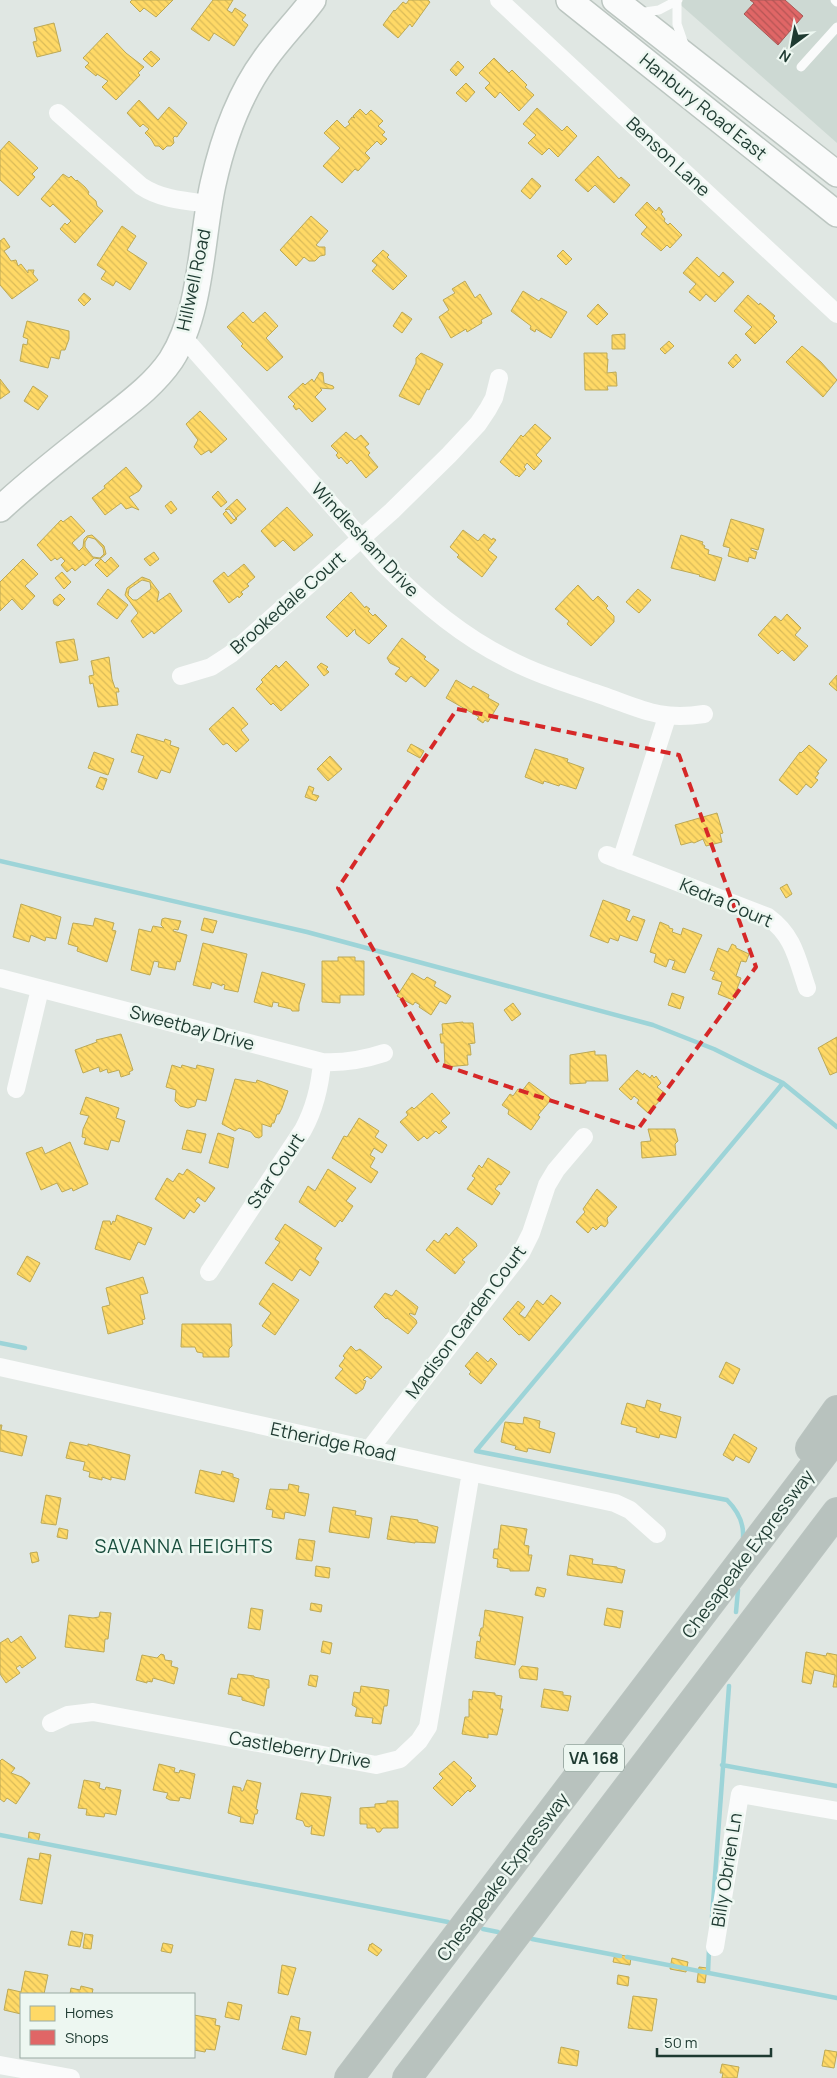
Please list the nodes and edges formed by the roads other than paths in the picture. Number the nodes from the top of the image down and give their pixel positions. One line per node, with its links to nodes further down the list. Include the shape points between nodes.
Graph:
1 (499, 0): 13 (street, Benson Lane)
2 (569, 0): 12 (street, Hanbury Road East)
3 (677, 1): 5 (lane, via 659,10); 7 (lane, via 677,24)
4 (306, 2): 11 (street, Hillwell Road, via 244,92 229,126)
5 (624, 7): 7 (street, Hanbury Road East)
6 (837, 27): 8 (lane)
7 (688, 57): 10 (street, Hanbury Road East)
8 (801, 66)
9 (58, 113): 11 (street, via 149,192)
10 (837, 174)
11 (210, 204): 14 (street, Hillwell Road, via 190,319)
12 (837, 214)
13 (837, 314)
14 (183, 336): 16 (street, Hillwell Road, via 171,360 139,395); 17 (street, Windlesham Drive)
15 (499, 378): 17 (street, Brookedale Court, via 494,398 478,424)
16 (0, 509)
17 (361, 538): 18 (street, Brookedale Court, via 231,654 211,666); 20 (street, Windlesham Drive, via 417,596 504,658 647,713)
18 (181, 676)
19 (704, 714): 20 (street, Windlesham Drive)
20 (668, 717): 22 (street, Kedra Court, via 614,858 768,917 782,927 789,938)
21 (0, 978): 23 (street, Sweetbay Drive)
22 (807, 988)
23 (40, 989): 25 (street, Sweetbay Drive); 26 (street)
24 (384, 1053): 25 (street, Sweetbay Drive, via 350,1062)
25 (322, 1062): 28 (street, Star Court, via 314,1109 303,1130)
26 (16, 1089)
27 (584, 1137): 32 (street, Madison Garden Court, via 547,1184 521,1253)
28 (209, 1272)
29 (0, 1367): 32 (street, Etheridge Road)
30 (837, 1410): 37 (highway, via 816,1438)
31 (837, 1436): 37 (highway, Chesapeake Expressway / VA 168)
32 (369, 1450): 33 (street, Etheridge Road)
33 (471, 1472): 36 (street, Etheridge Road, via 615,1503 630,1510); 39 (street, Castleberry Drive, via 428,1726 400,1759 376,1765 93,1712 68,1715)
34 (837, 1512): 38 (highway, VA 168)
35 (837, 1533): 38 (highway)
36 (657, 1534)
37 (759, 1540): 44 (highway, Chesapeake Expressway / VA 168)
38 (750, 1626): 45 (highway, VA 168)
39 (51, 1723)
40 (837, 1811): 41 (street, Billy Obrien Ln, via 740,1794)
41 (714, 1947)
42 (0, 2065): 43 (street)
43 (71, 2078)
44 (349, 2078)
45 (407, 2078)

